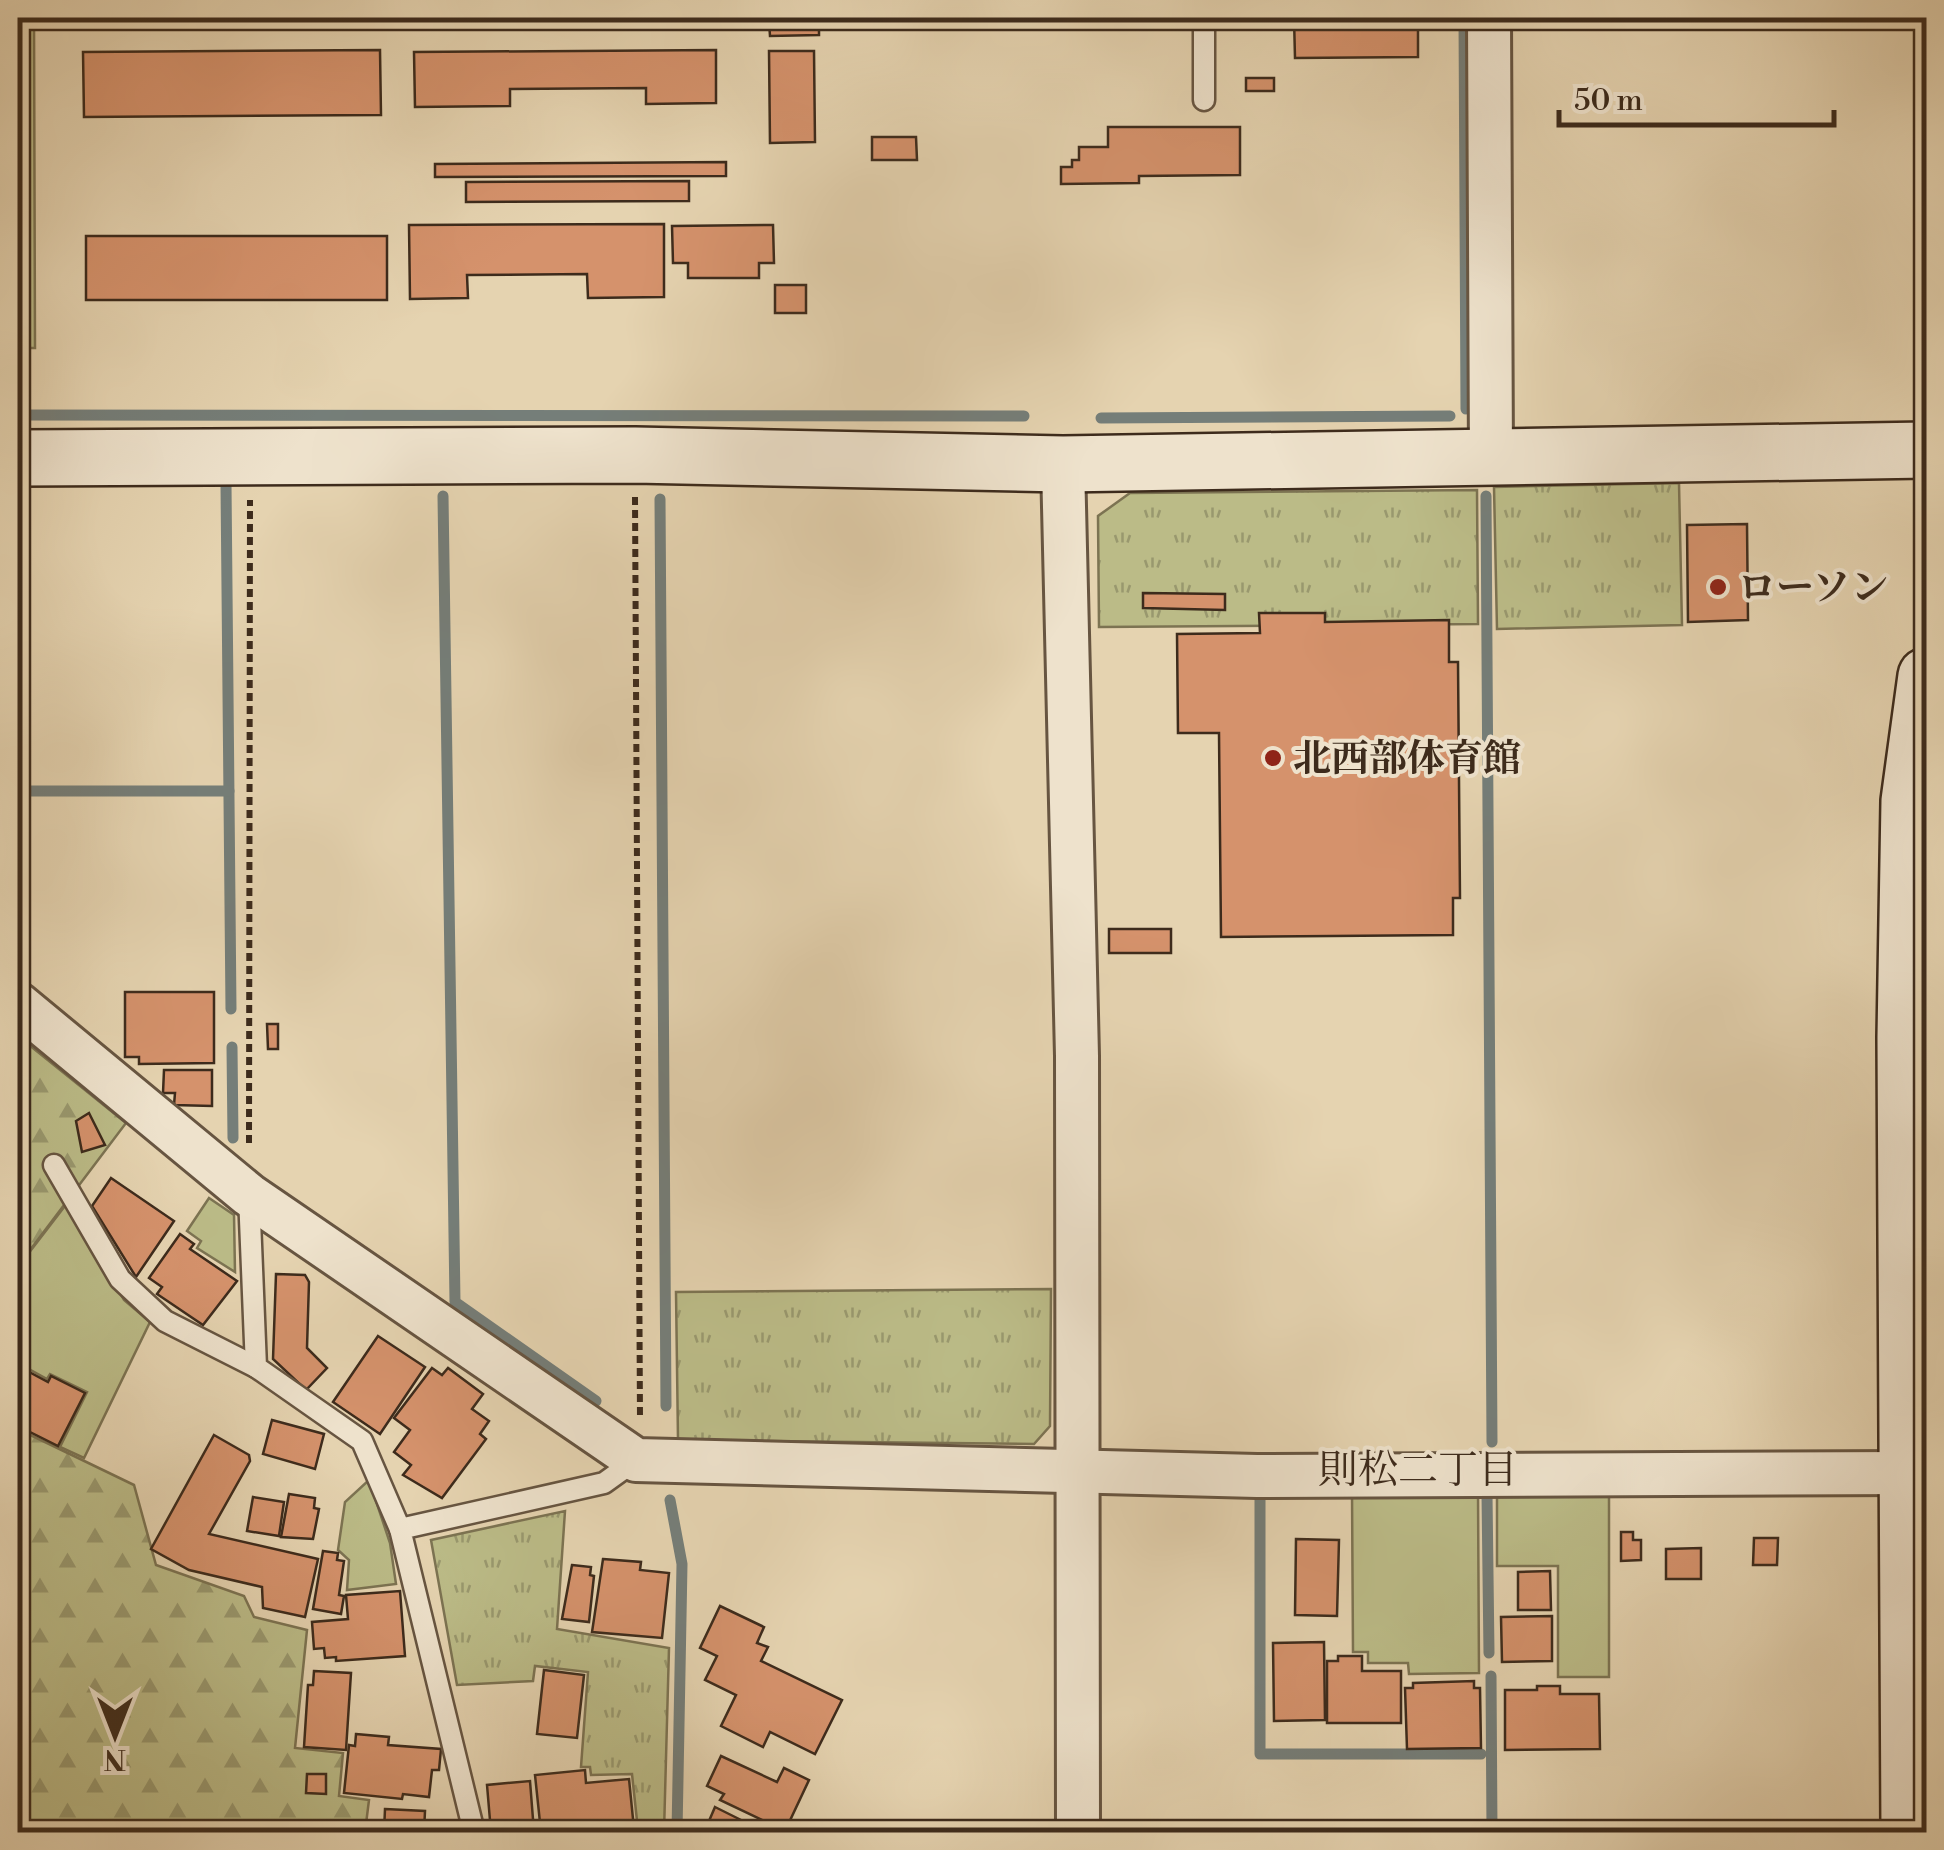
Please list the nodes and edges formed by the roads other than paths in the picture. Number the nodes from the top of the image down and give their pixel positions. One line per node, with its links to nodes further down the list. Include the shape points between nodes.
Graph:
1 (1204, 18): 3 (lane)
2 (1489, 18): 6 (street)
3 (1204, 100)
4 (1926, 450): 6 (street)
5 (18, 458): 7 (street, via 635,454)
6 (1491, 459): 7 (street)
7 (1063, 464): 14 (street, via 1077,1056)
8 (1926, 676): 15 (street, via 1909,801)
9 (18, 1004): 11 (street)
10 (54, 1165): 12 (lane, via 120,1279 164,1321)
11 (248, 1195): 12 (lane); 13 (street)
12 (256, 1367): 16 (lane, via 362,1442)
13 (636, 1460): 14 (street); 16 (lane, via 604,1483)
14 (1076, 1472): 15 (street); 18 (street)
15 (1908, 1473): 19 (street)
16 (400, 1530): 17 (lane)
17 (474, 1832)
18 (1078, 1832)
19 (1908, 1832)

